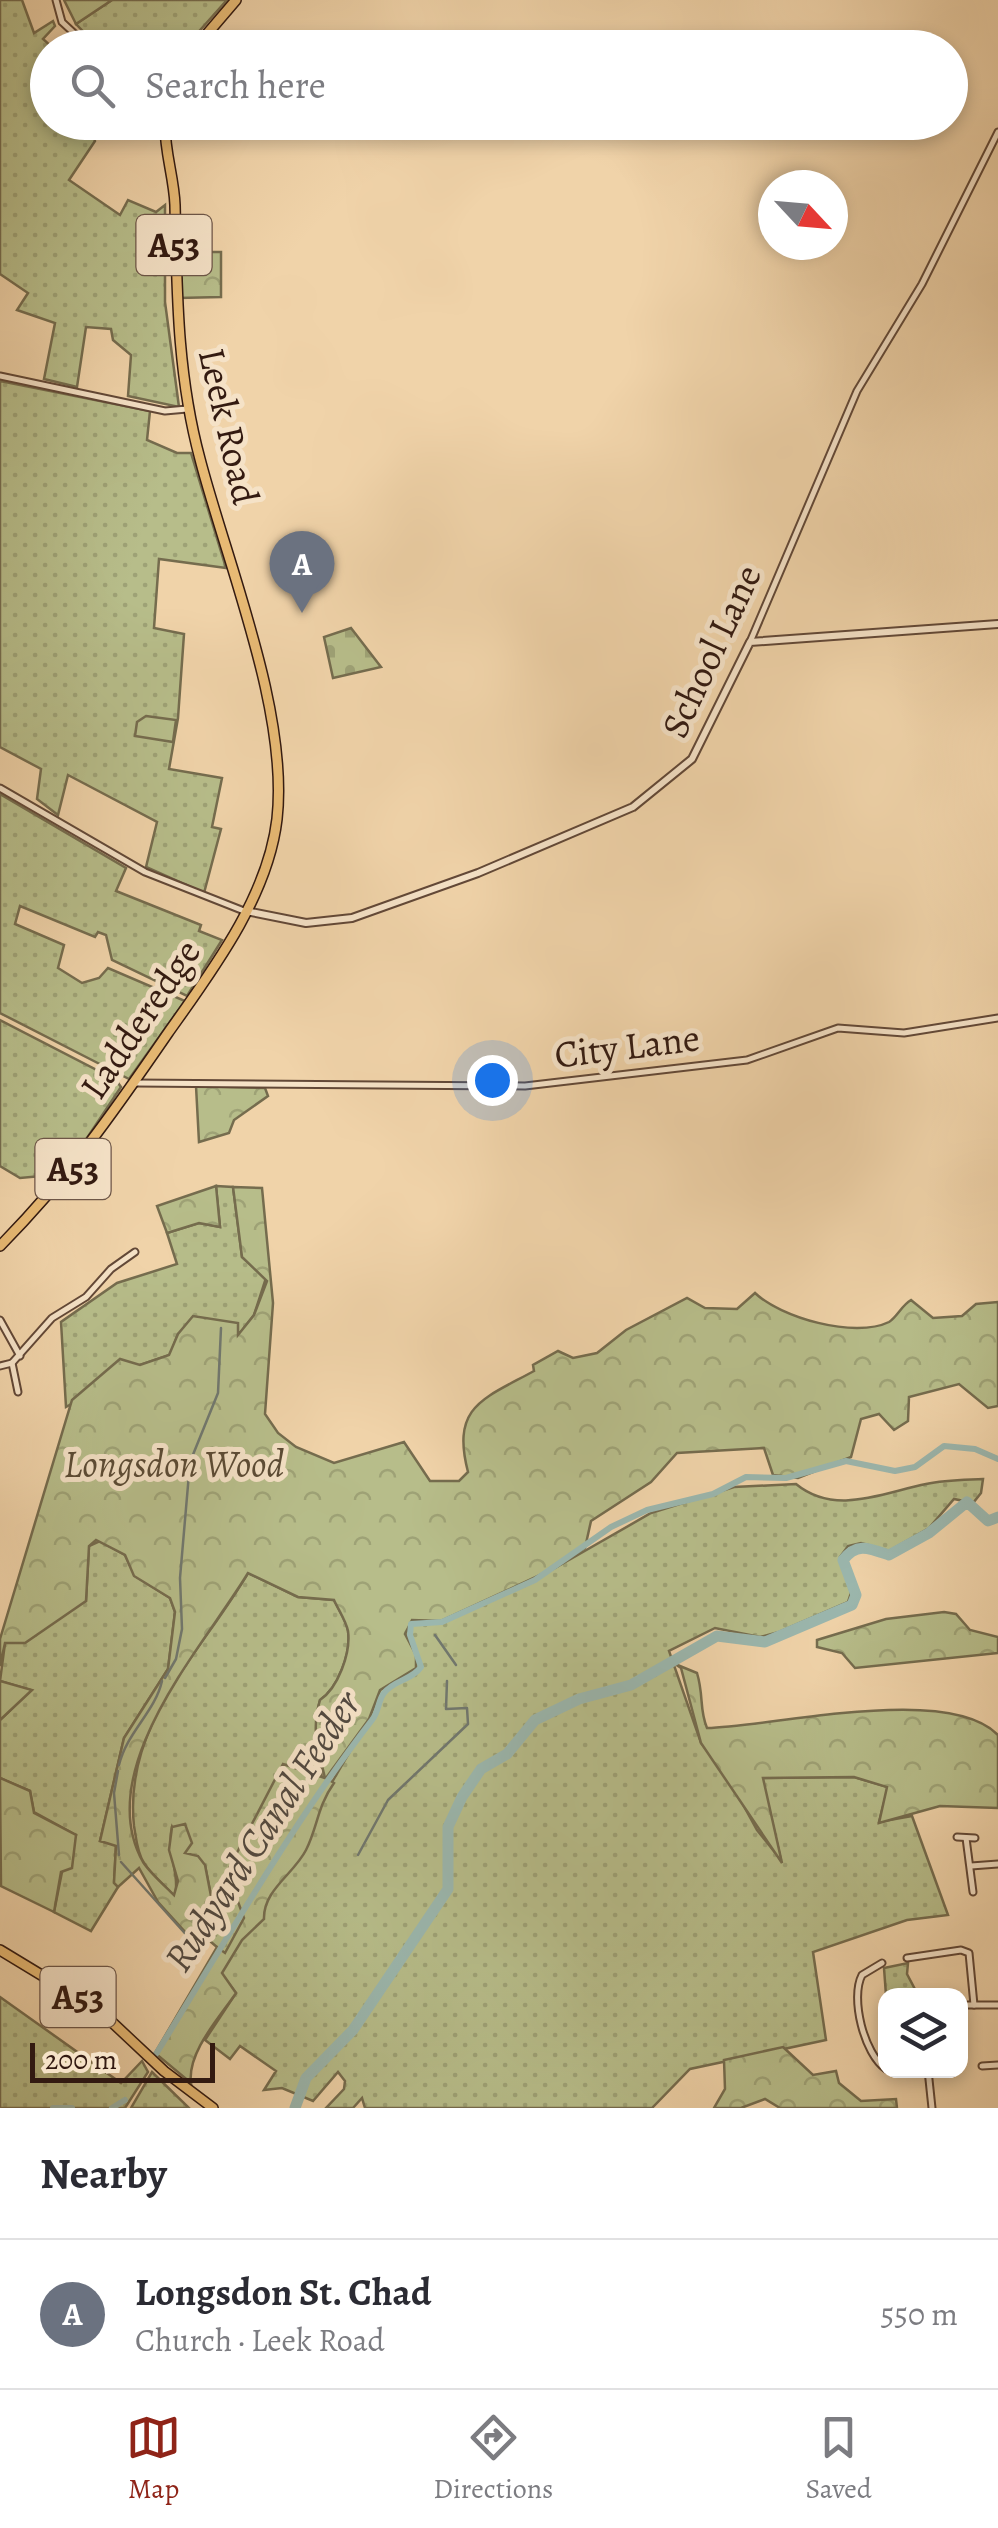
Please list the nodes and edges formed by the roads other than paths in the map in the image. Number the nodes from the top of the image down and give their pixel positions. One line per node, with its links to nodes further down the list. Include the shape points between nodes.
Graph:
1 (56, 0): 3 (street)
2 (236, 0): 4 (highway)
3 (71, 30)
4 (210, 30)
5 (998, 132): 10 (street, School Lane, via 960,213 857,391)
6 (167, 140): 8 (highway, Leek Road / A53, via 175,310)
7 (0, 376): 8 (street, via 165,411)
8 (189, 408): 12 (highway, Leek Road / A53, via 240,590 276,770 274,838)
9 (998, 624): 10 (street)
10 (750, 642): 12 (street, School Lane, via 692,758 632,807 352,918 306,923)
11 (0, 788): 12 (street, via 145,872)
12 (244, 911): 14 (highway, Ladderedge / A53)
13 (998, 1018): 14 (street, City Lane, via 904,1033 838,1028 747,1060 524,1086)
14 (134, 1083): 15 (highway, Ladderedge / A53, via 79,1161)
15 (0, 1246)
16 (134, 1252): 18 (street, via 52,1318)
17 (0, 1320): 18 (street)
18 (20, 1356): 19 (street)
19 (12, 1364): 20 (street); 21 (street)
20 (0, 1366)
21 (18, 1392)
22 (956, 1837): 23 (street)
23 (966, 1838): 24 (street); 26 (street)
24 (975, 1838)
25 (998, 1864): 26 (street)
26 (971, 1866): 27 (street)
27 (973, 1892)
28 (0, 1950): 40 (highway, A53, via 99,2010)
29 (907, 1958): 34 (street, via 969,1953)
30 (882, 1963): 31 (street)
31 (874, 1966): 32 (street); 36 (street, via 859,1978 856,2000)
32 (877, 1974)
33 (968, 2005): 34 (street)
34 (974, 2005): 35 (street)
35 (998, 2006)
36 (878, 2062)
37 (998, 2065): 38 (street)
38 (982, 2066)
39 (929, 2078): 41 (street)
40 (213, 2108)
41 (932, 2108)

